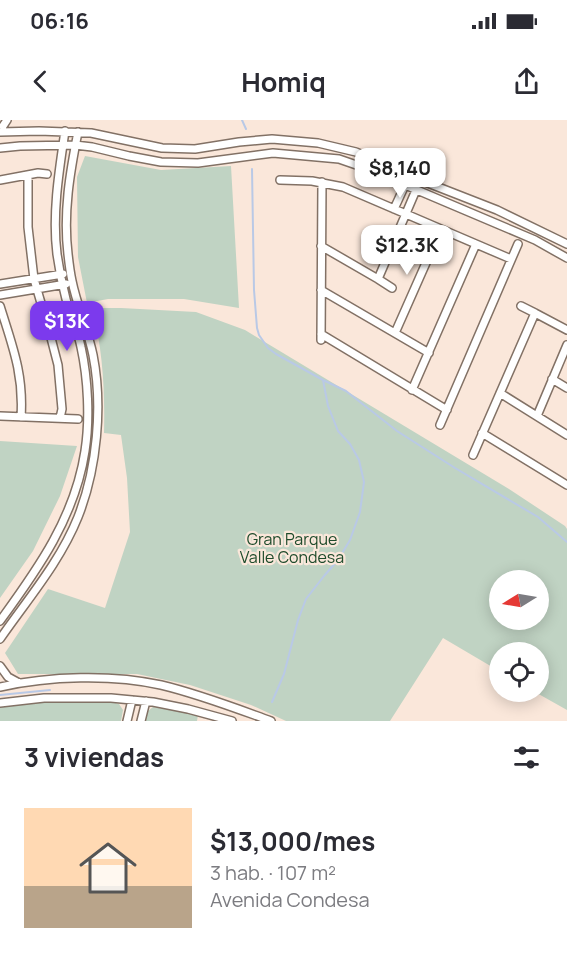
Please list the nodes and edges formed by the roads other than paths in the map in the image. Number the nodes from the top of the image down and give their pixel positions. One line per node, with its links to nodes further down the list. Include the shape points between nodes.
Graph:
1 (3, 126): 2 (street, via 12,131)
2 (65, 131): 3 (street); 4 (street)
3 (78, 132): 5 (street); 9 (street, via 162,148 195,149 272,139 318,144 356,152)
4 (63, 145): 5 (street); 6 (street); 24 (street, via 56,211)
5 (75, 145): 13 (street, via 161,162 198,163 273,153 339,159); 23 (street, via 67,213)
6 (0, 148)
7 (47, 174): 8 (street)
8 (28, 176): 10 (street); 25 (street)
9 (415, 178): 13 (street); 19 (street, via 497,210)
10 (0, 180)
11 (280, 180): 12 (street)
12 (322, 182): 14 (street); 20 (street)
13 (411, 187): 14 (street); 15 (street); 21 (street, via 535,240)
14 (394, 209): 15 (street)
15 (405, 214): 16 (street); 26 (street)
16 (441, 229): 17 (street); 38 (street)
17 (476, 244): 22 (street); 40 (street)
18 (518, 244): 22 (street)
19 (567, 244)
20 (321, 246): 26 (street); 32 (street)
21 (567, 258)
22 (511, 259): 45 (street)
23 (71, 273): 24 (street); 27 (street)
24 (61, 274): 25 (street); 29 (street)
25 (34, 279): 28 (street); 31 (street)
26 (378, 279): 30 (street)
27 (72, 282): 29 (street); 57 (street, via 93,356 98,423 94,455 78,517 48,572)
28 (0, 284)
29 (63, 284): 31 (street); 56 (street, via 81,347 88,425 85,453 68,514 57,536)
30 (393, 288)
31 (37, 289): 33 (street); 49 (street, via 58,365)
32 (321, 291): 38 (street); 43 (street, via 321,337)
33 (0, 295)
34 (0, 306): 48 (street, via 18,365)
35 (521, 306): 36 (street)
36 (535, 313): 37 (street); 44 (street)
37 (567, 330)
38 (395, 333): 40 (street)
39 (567, 345): 41 (street)
40 (429, 353): 43 (street)
41 (552, 379): 42 (street); 47 (street)
42 (567, 388)
43 (412, 390): 45 (street)
44 (500, 393): 47 (street); 52 (street)
45 (447, 410): 51 (street)
46 (0, 416): 48 (street)
47 (537, 416): 53 (street)
48 (21, 417): 49 (street)
49 (60, 418): 50 (street)
50 (78, 419)
51 (440, 425)
52 (482, 433): 54 (street); 55 (street)
53 (567, 435)
54 (473, 455)
55 (567, 484)
56 (0, 621)
57 (0, 639)
58 (0, 666): 59 (street)
59 (19, 683): 60 (street); 64 (street, via 68,678 159,685 196,694)
60 (0, 687)
61 (132, 700): 62 (street); 63 (street, via 44,698); 65 (street)
62 (146, 701): 66 (street); 67 (street)
63 (0, 703)
64 (258, 719): 68 (street)
65 (127, 721)
66 (141, 721)
67 (232, 721)
68 (272, 721)

